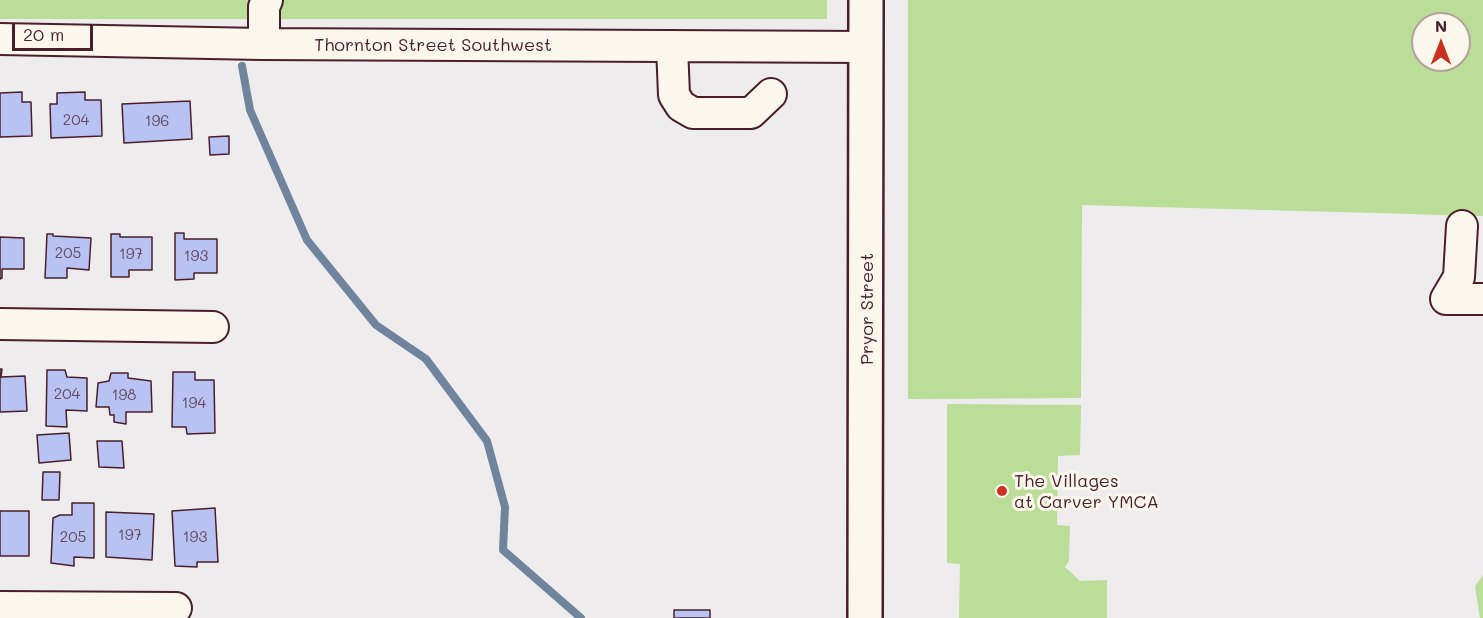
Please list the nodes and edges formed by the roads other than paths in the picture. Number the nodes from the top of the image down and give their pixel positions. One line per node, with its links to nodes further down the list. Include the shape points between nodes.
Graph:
1 (267, 0): 4 (street)
2 (866, 0): 6 (main road, Pryor Street)
3 (0, 39): 4 (street, Thornton Street Southwest)
4 (264, 44): 5 (street, Thornton Street Southwest)
5 (672, 46): 6 (street, Thornton Street Southwest); 7 (street, via 674,95 681,106 693,113 751,113)
6 (866, 47): 15 (main road, Pryor Street)
7 (771, 94)
8 (1462, 226): 9 (street)
9 (1472, 260): 10 (street, via 1446,299)
10 (1483, 298)
11 (0, 324): 12 (street)
12 (213, 327)
13 (0, 607): 14 (street)
14 (176, 608)
15 (865, 618)

